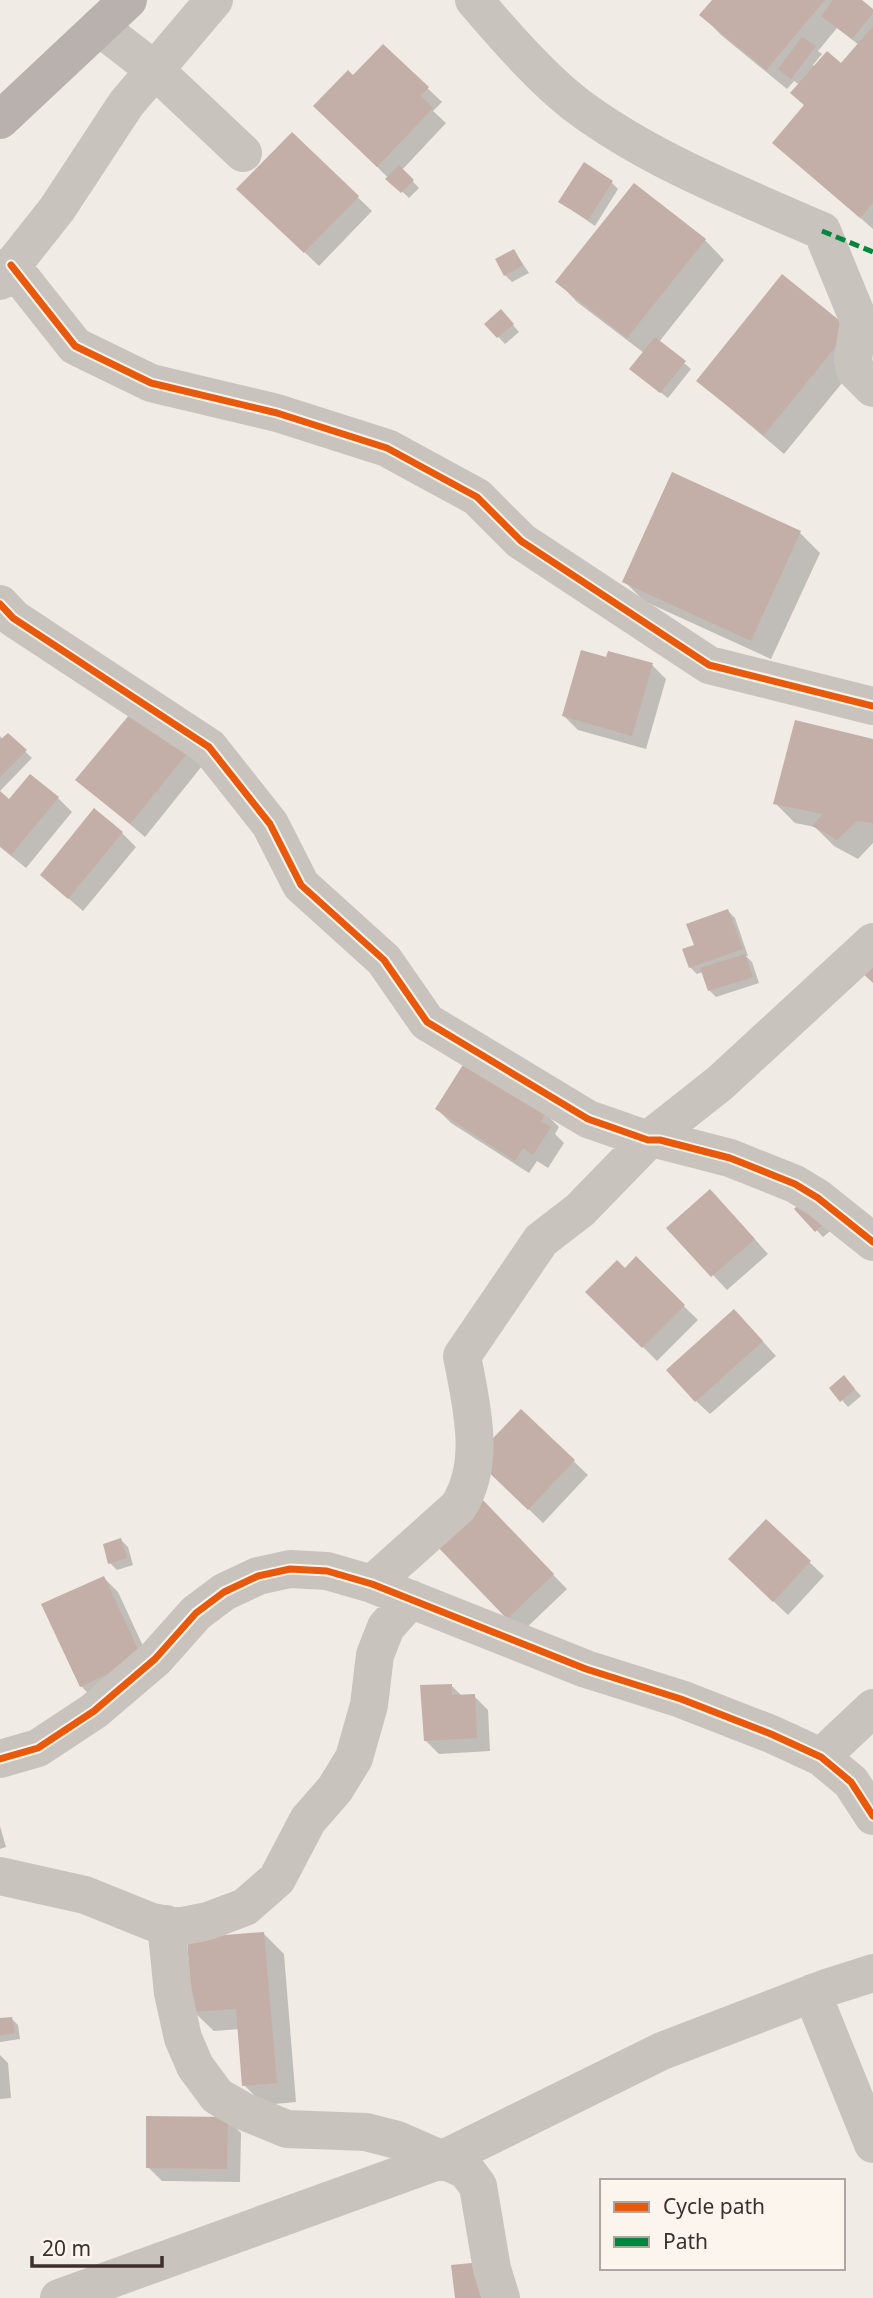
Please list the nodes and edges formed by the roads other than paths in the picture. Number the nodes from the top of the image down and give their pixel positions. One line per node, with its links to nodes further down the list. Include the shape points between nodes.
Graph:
1 (128, 0): 4 (main road)
2 (214, 0): 5 (street)
3 (474, 0): 9 (street, via 578,107 677,167 822,231 859,321 855,370)
4 (99, 27): 5 (street); 6 (main road)
5 (156, 71): 7 (street); 8 (street, via 126,104 57,209)
6 (0, 120)
7 (243, 153)
8 (6, 273): 11 (street, via 75,346 151,383 277,413 387,448 477,497 521,541 709,665)
9 (873, 388)
10 (0, 604): 13 (street, via 13,618 209,747 270,824 302,885 384,960 427,1022 588,1119)
11 (873, 706)
12 (873, 942): 13 (street, via 720,1083)
13 (648, 1140): 14 (street, via 730,1158 795,1184); 15 (street, via 580,1210 541,1240 475,1333 462,1356 475,1427 467,1493 458,1507)
14 (873, 1242)
15 (372, 1584): 16 (street); 19 (street, via 327,1571 290,1569 258,1576 224,1592 196,1613 155,1659 94,1711 38,1748)
16 (411, 1599): 18 (street, via 586,1669 681,1699); 22 (street, via 386,1627 375,1655 369,1705 354,1759 308,1820 277,1880 244,1907 208,1921 178,1927)
17 (873, 1708): 18 (street)
18 (821, 1757): 20 (street, via 851,1782)
19 (0, 1759)
20 (873, 1816)
21 (0, 1876): 22 (street, via 85,1895)
22 (166, 1924): 26 (street, via 183,2038 195,2066 217,2096 287,2129 366,2132)
23 (873, 1973): 24 (street)
24 (813, 1993): 25 (street); 26 (street, via 662,2051)
25 (873, 2144)
26 (441, 2160): 27 (street); 29 (street, via 466,2170 478,2186)
27 (112, 2290): 28 (street)
28 (59, 2298)
29 (501, 2298)

